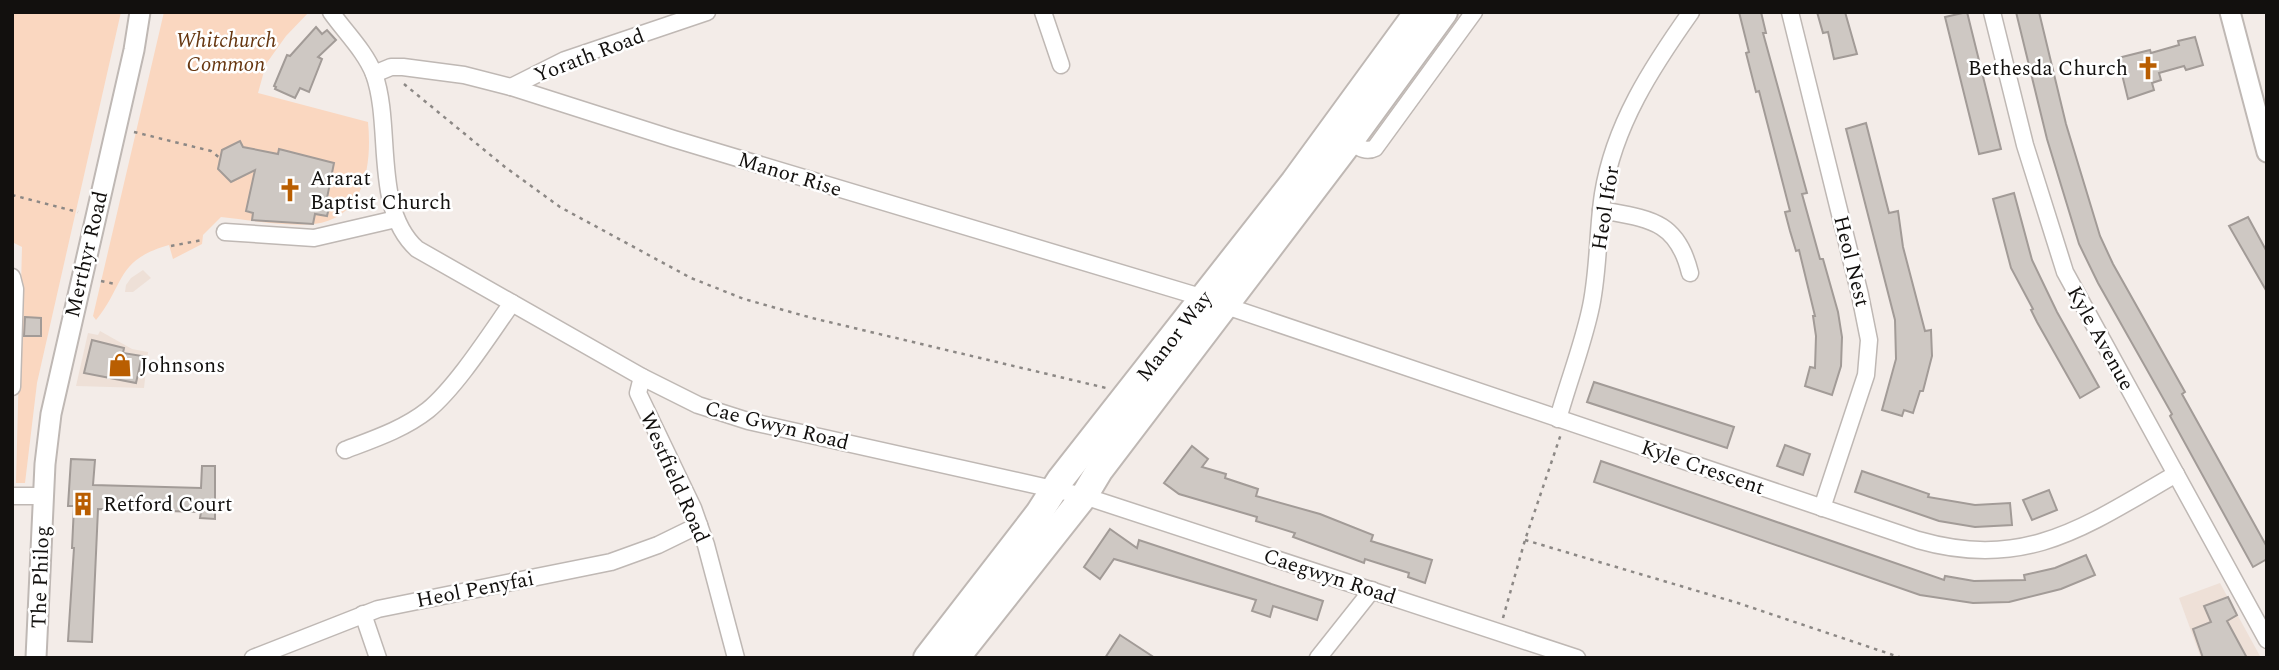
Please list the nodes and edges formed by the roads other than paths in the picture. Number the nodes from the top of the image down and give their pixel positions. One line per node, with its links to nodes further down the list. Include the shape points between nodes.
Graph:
1 (140, 12): 31 (street, Merthyr Road, via 55,393)
2 (331, 12): 13 (street)
3 (707, 12): 14 (street, Yorath Road, via 565,60)
4 (1043, 12): 12 (street)
5 (1418, 12): 22 (highway, Manor Way)
6 (1444, 12): 15 (highway, Manor Way)
7 (1474, 12): 15 (street, via 1375,148 1364,150)
8 (1691, 12): 17 (street, Heol Ifor, via 1652,70 1624,124)
9 (1790, 12): 33 (street, Heol Nest, via 1869,340 1866,375)
10 (1992, 12): 28 (street, Kyle Avenue, via 2059,257)
11 (2230, 12): 16 (street)
12 (1061, 65)
13 (374, 74): 14 (street, Manor Rise, via 391,67 418,68); 18 (street, Cae Gwyn Road)
14 (512, 87): 22 (street, Manor Rise)
15 (1350, 141): 22 (highway, Manor Way)
16 (2267, 152)
17 (1601, 210): 20 (street, via 1664,228 1678,240); 26 (street, Heol Ifor, via 1590,312)
18 (396, 219): 19 (street, via 314,238); 23 (street, Cae Gwyn Road, via 417,249)
19 (225, 232)
20 (1690, 274)
21 (12, 277): 25 (street)
22 (1215, 302): 26 (street, Kyle Crescent); 29 (highway, Manor Way); 32 (highway, Manor Way)
23 (512, 303): 24 (street, Cae Gwyn Road); 27 (street, via 428,410 400,428)
24 (642, 377): 29 (street, Cae Gwyn Road, via 735,418); 34 (street, Westfield Road, via 638,394)
25 (12, 387)
26 (1560, 425): 33 (street, Kyle Crescent)
27 (345, 450)
28 (2176, 474): 33 (street, Kyle Crescent, via 2066,534 2004,550 1944,547); 37 (street, Kyle Avenue)
29 (1054, 489): 32 (street, Cae Gwyn Road); 43 (highway, Manor Way)
30 (12, 496): 31 (street)
31 (43, 496): 39 (street, The Philog)
32 (1084, 496): 35 (street, Caegwyn Road); 44 (highway, Manor Way)
33 (1822, 508)
34 (699, 524): 36 (street, Heol Penyfai, via 611,562); 42 (street, Westfield Road)
35 (1372, 590): 38 (street, Caegwyn Road); 45 (street)
36 (363, 614): 40 (street, Heol Penyfai); 41 (street)
37 (2267, 640)
38 (1527, 650): 46 (street, Caegwyn Road)
39 (37, 658)
40 (253, 658)
41 (378, 658)
42 (736, 658)
43 (927, 658)
44 (956, 658)
45 (1318, 658)
46 (1577, 658)

